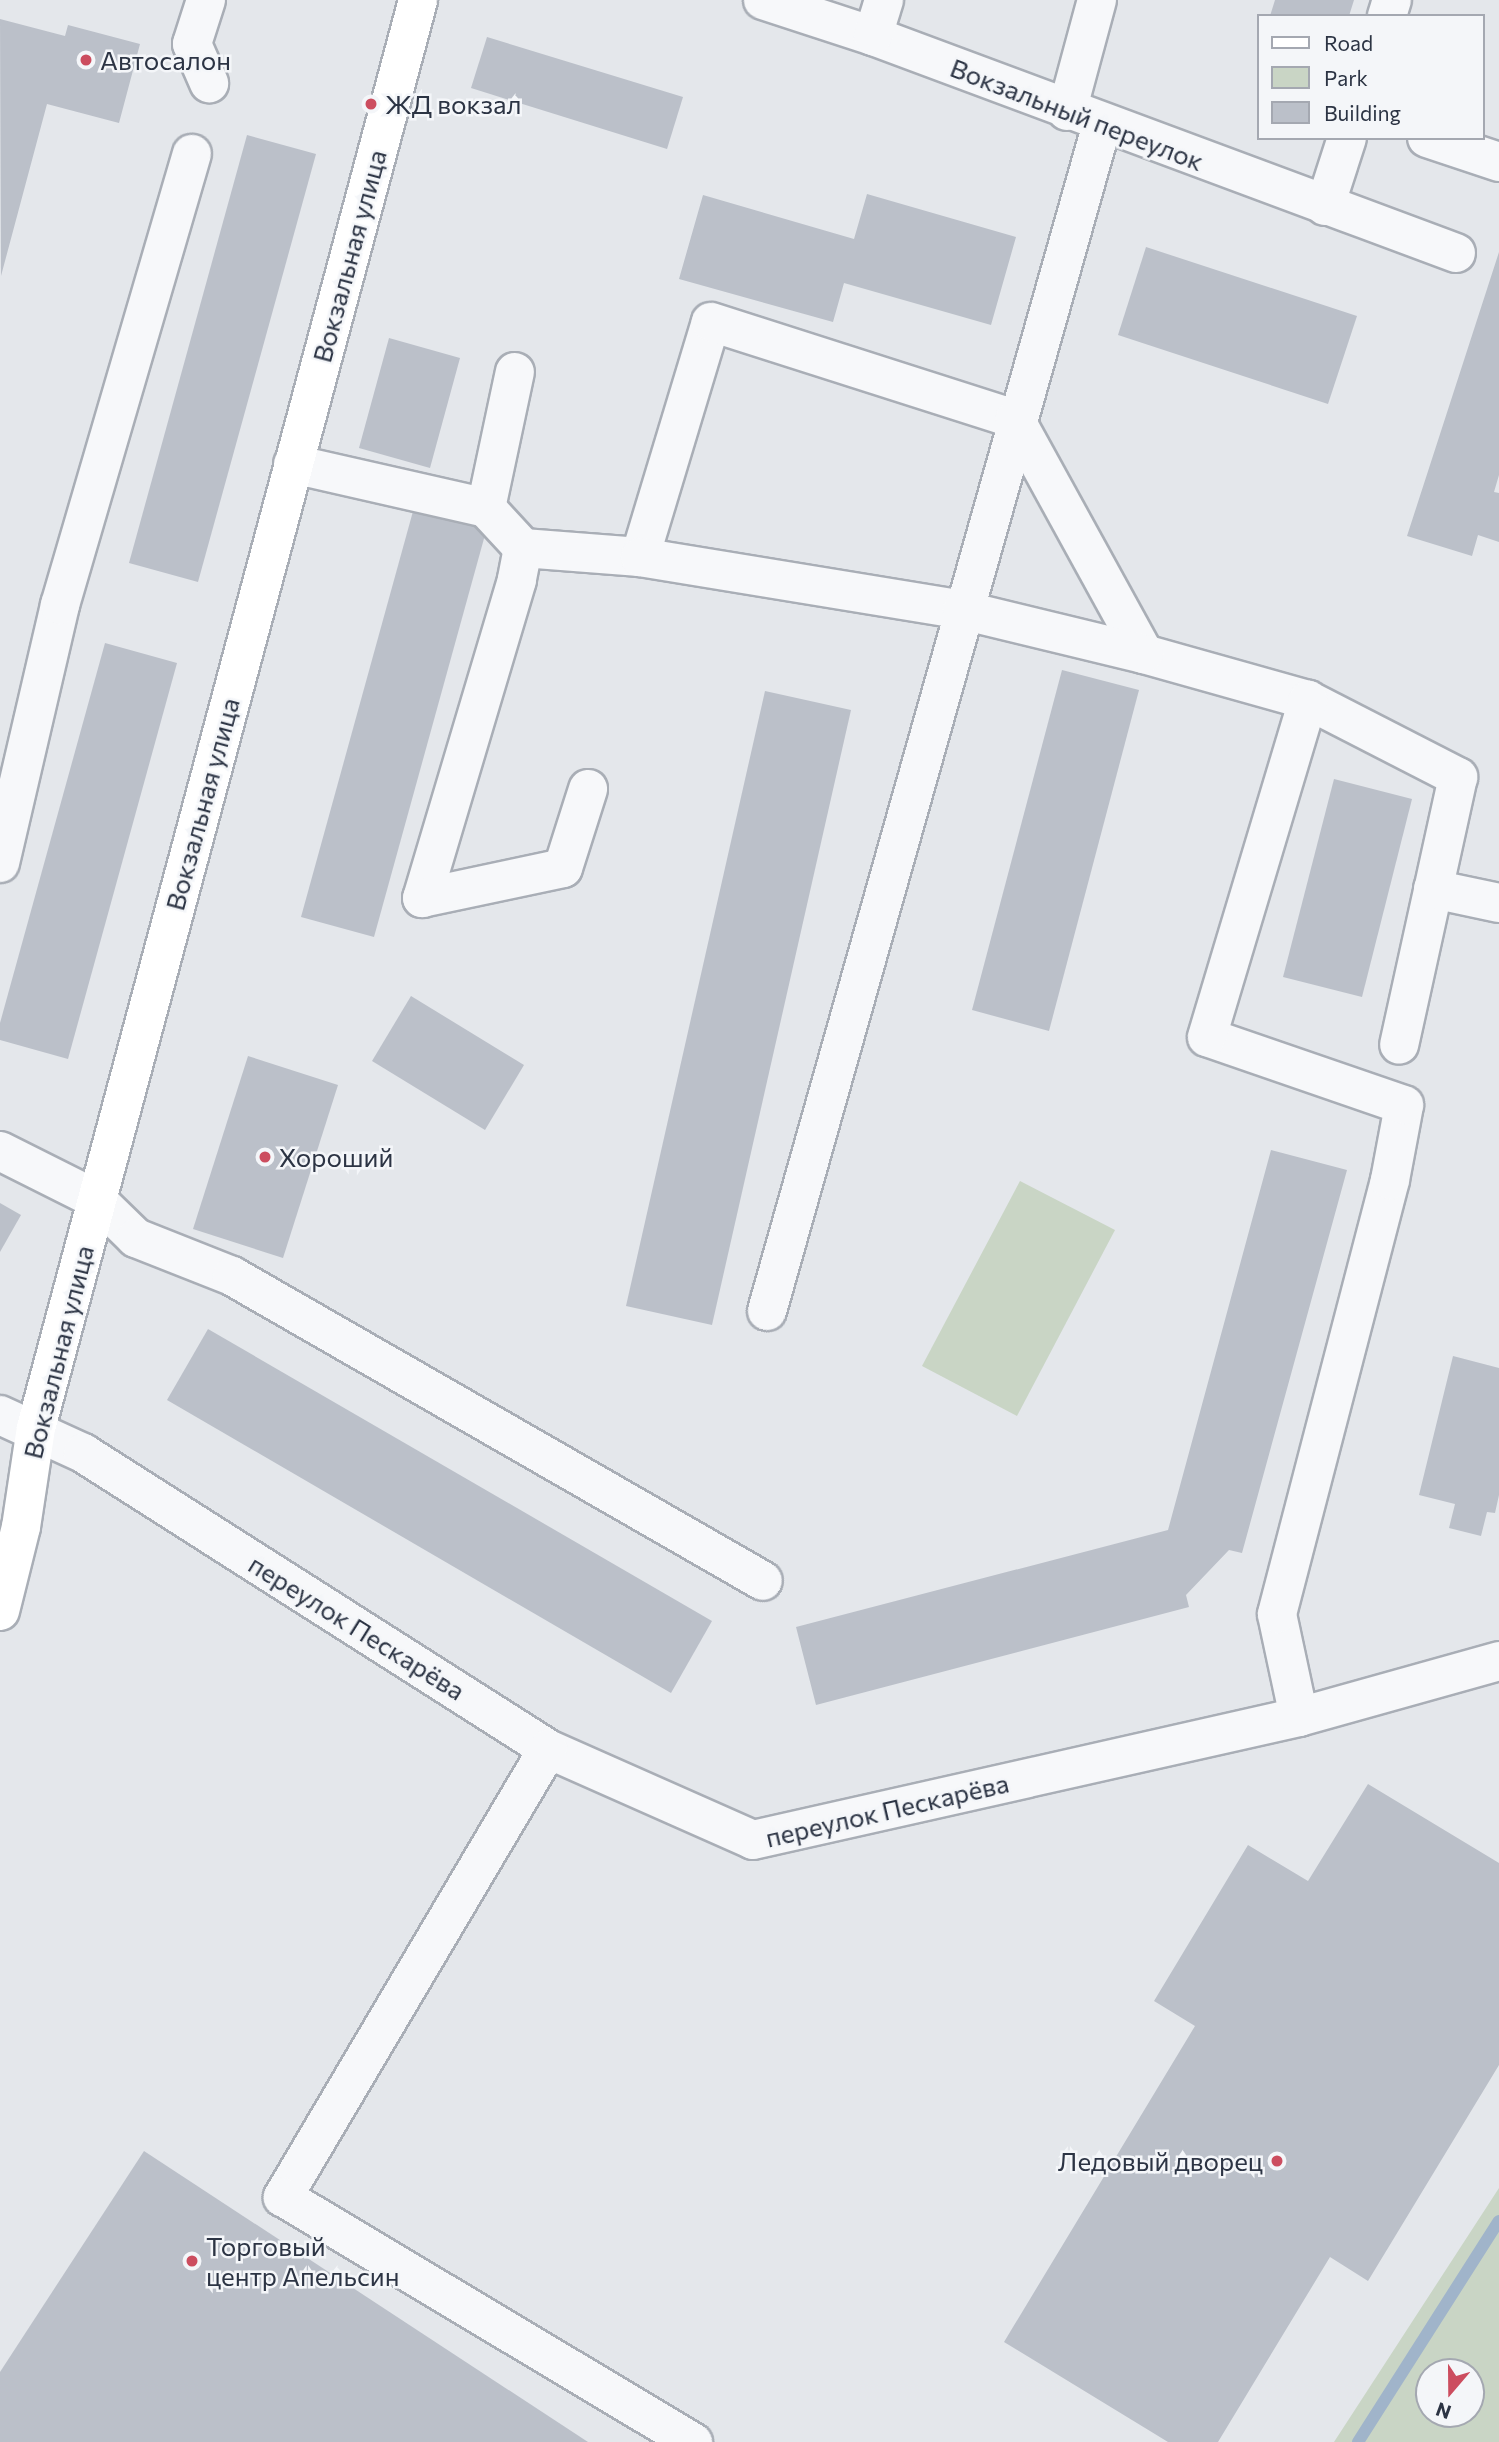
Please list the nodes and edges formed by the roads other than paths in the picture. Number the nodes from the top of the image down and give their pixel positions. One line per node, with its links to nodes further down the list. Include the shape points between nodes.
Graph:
1 (206, 0): 7 (street, via 192,44)
2 (418, 0): 18 (main road, Вокзальная улица)
3 (763, 0): 6 (street, Вокзальный переулок)
4 (884, 0): 6 (street)
5 (1097, 0): 8 (street)
6 (873, 36): 8 (street, Вокзальный переулок)
7 (209, 83)
8 (1066, 111): 9 (street, Вокзальный переулок)
9 (1102, 124): 14 (street, Вокзальный переулок); 17 (street)
10 (1346, 140): 14 (street)
11 (1433, 140): 13 (street)
12 (192, 154): 26 (street, via 60,605)
13 (1499, 162)
14 (1325, 206): 15 (street, Вокзальный переулок)
15 (1456, 253)
16 (515, 372): 19 (street)
17 (1015, 419): 21 (street, via 711,322); 22 (street); 23 (street)
18 (293, 464): 19 (street); 31 (main road, Вокзальная улица)
19 (486, 509): 20 (street)
20 (523, 548): 21 (street); 25 (street, via 422,898 563,868)
21 (640, 557): 22 (street)
22 (962, 610): 23 (street); 32 (street)
23 (1144, 654): 24 (street)
24 (1308, 700): 27 (street, via 1458,777); 38 (street, via 1208,1037 1404,1105 1390,1180 1277,1614)
25 (588, 789)
26 (0, 863)
27 (1433, 889): 28 (street); 29 (street)
28 (1499, 903)
29 (1399, 1045)
30 (0, 1151): 31 (street)
31 (96, 1199): 34 (main road, Вокзальная улица); 35 (street, via 136,1238 232,1276)
32 (767, 1311)
33 (0, 1415): 34 (street, переулок Пескарёва)
34 (36, 1429): 36 (main road, Вокзальная улица, via 21,1527); 39 (street, переулок Пескарёва, via 83,1453)
35 (763, 1581)
36 (0, 1611)
37 (1499, 1661): 38 (street, переулок Пескарёва)
38 (1299, 1717): 39 (street, переулок Пескарёва, via 753,1840)
39 (548, 1749): 40 (street, via 283,2197)
40 (693, 2442)

